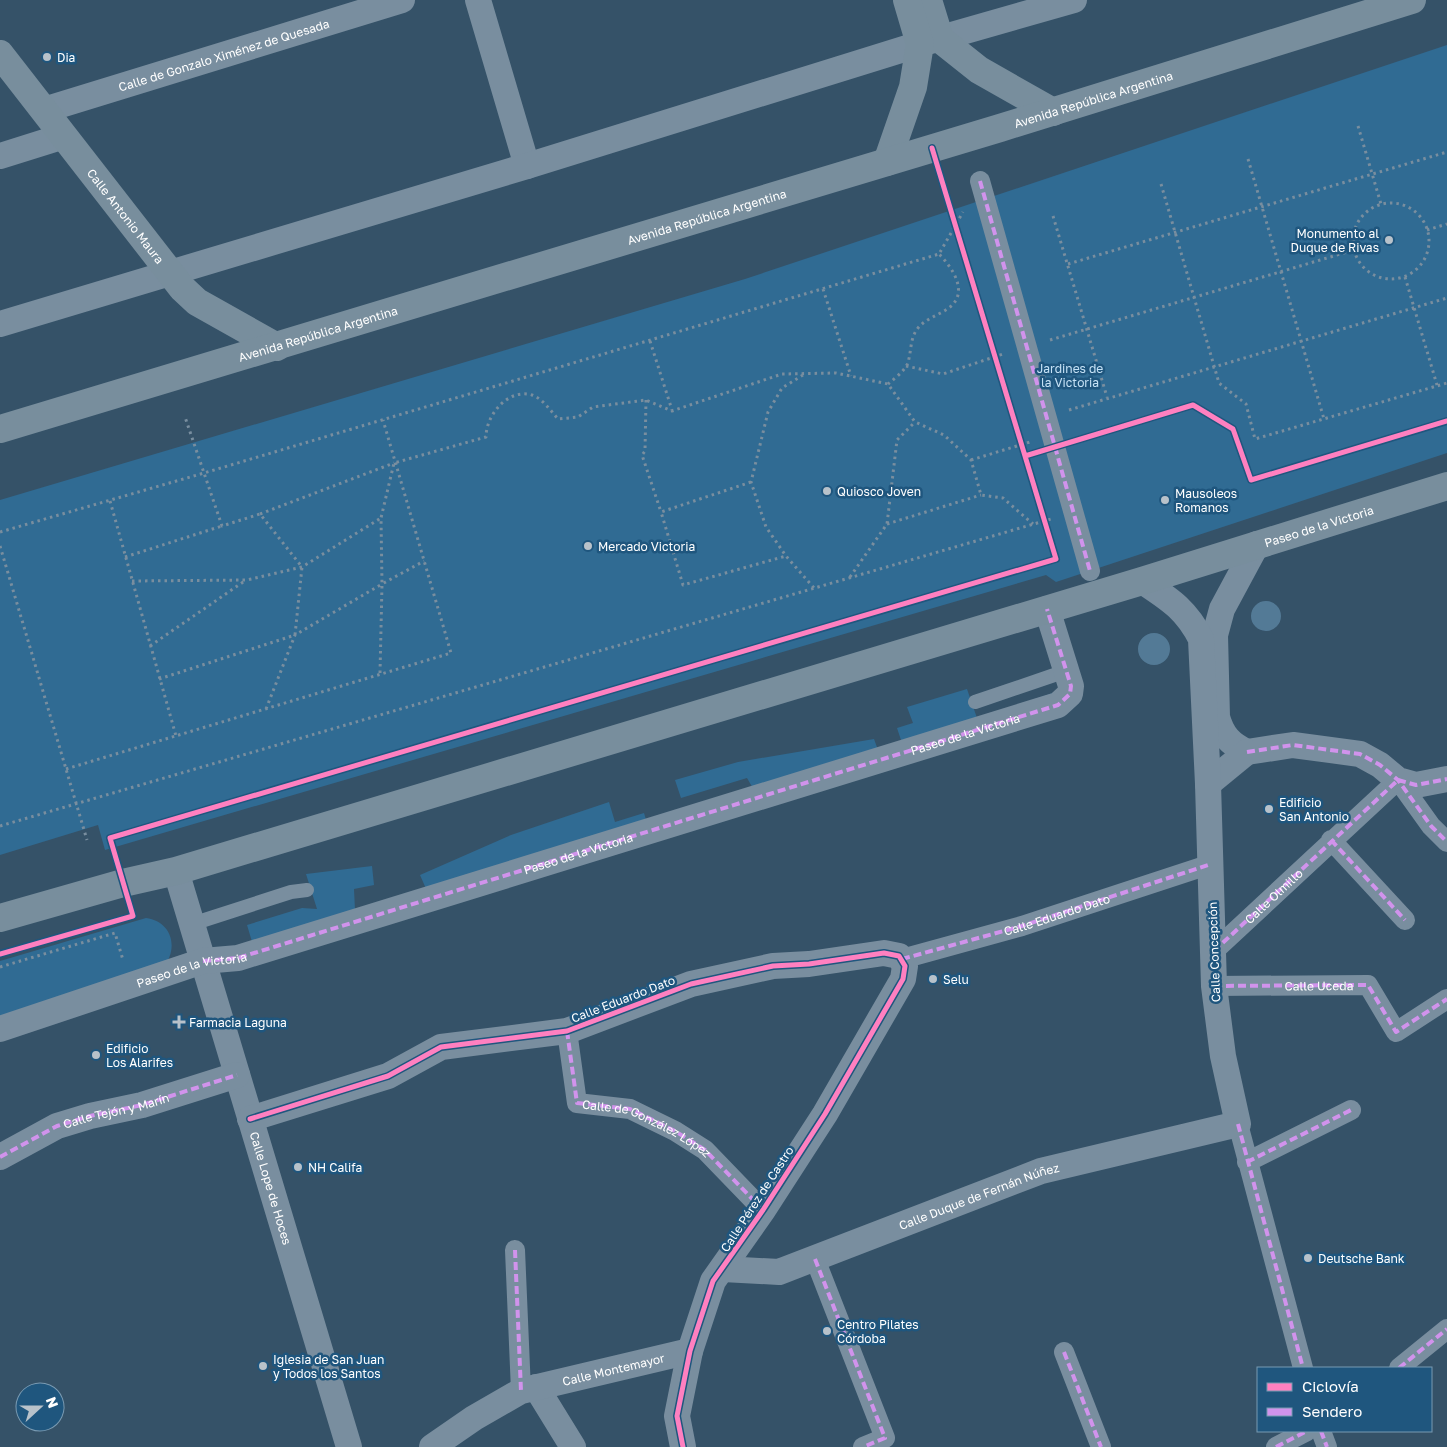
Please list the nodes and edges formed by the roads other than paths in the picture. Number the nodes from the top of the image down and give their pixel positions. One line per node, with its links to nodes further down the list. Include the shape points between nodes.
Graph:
1 (402, 0): 9 (street, Calle de Gonzalo Ximénez de Quesada)
2 (478, 0): 14 (street)
3 (907, 0): 7 (main road)
4 (928, 0): 7 (main road)
5 (1074, 0): 7 (street)
6 (1412, 0): 10 (main road, Avenida República Argentina)
7 (930, 42): 10 (main road); 13 (main road); 14 (street)
8 (0, 54): 9 (main road, Calle Antonio Maura)
9 (44, 110): 11 (main road, Calle Antonio Maura)
10 (1053, 112): 13 (main road, Avenida República Argentina)
11 (64, 136): 12 (street); 16 (main road, Calle Antonio Maura)
12 (0, 156)
13 (886, 162): 18 (main road, Avenida República Argentina)
14 (527, 166): 16 (street)
15 (980, 181): 22 (street)
16 (168, 274): 17 (street); 18 (main road, Calle Antonio Maura, via 197,302)
17 (0, 324)
18 (277, 347): 19 (main road, Avenida República Argentina)
19 (0, 429)
20 (1447, 486): 21 (main road, Paseo de la Victoria)
21 (1257, 544): 23 (main road, Paseo de la Victoria); 27 (street, via 1222,609 1215,635 1220,728 1231,743)
22 (1090, 572)
23 (1142, 581): 24 (main road, Paseo de la Victoria); 30 (street, Calle Concepción, via 1178,605 1201,639)
24 (1047, 610): 25 (street, Paseo de la Victoria); 34 (main road, Paseo de la Victoria)
25 (1066, 670): 26 (lane); 40 (street, Paseo de la Victoria, via 1070,694 1050,708 238,958)
26 (975, 702)
27 (1247, 752): 28 (street, via 1293,745 1360,754); 30 (street)
28 (1398, 780): 29 (street, via 1416,785); 31 (street, Calle Olmillo); 32 (street, via 1431,826)
29 (1447, 780)
30 (1208, 784): 33 (street, Calle Concepción)
31 (1331, 840): 37 (street); 39 (street, Calle Olmillo)
32 (1447, 842)
33 (1211, 864): 39 (street, Calle Concepción); 41 (street, Calle Eduardo Dato)
34 (176, 871): 36 (main road, Paseo de la Victoria, via 123,882); 38 (street, Calle Lope de Hoces)
35 (307, 890): 38 (lane, via 290,892)
36 (0, 918)
37 (1405, 920)
38 (192, 924): 40 (street, Calle Lope de Hoces)
39 (1214, 951): 42 (street, Calle Concepción)
40 (203, 961): 44 (street, Paseo de la Victoria); 46 (street, Calle Lope de Hoces)
41 (903, 969): 45 (street, Calle Eduardo Dato, via 896,954 884,953 773,966 691,984); 52 (street, Calle Pérez de Castro, via 825,1114)
42 (1214, 986): 43 (street, Calle Uceda, via 1368,985 1396,1032); 49 (street, Calle Concepción, via 1223,1056)
43 (1447, 999)
44 (0, 1028)
45 (567, 1031): 48 (street, Calle Eduardo Dato, via 441,1047 388,1076); 52 (street, Calle de González López, via 577,1103 630,1110 675,1131 705,1150)
46 (237, 1075): 48 (street, Calle Lope de Hoces); 50 (street, Calle Tejón y Marín, via 142,1105 57,1126)
47 (1351, 1110): 51 (street)
48 (250, 1119): 64 (street, Calle Lope de Hoces)
49 (1238, 1124): 51 (street, Calle Concepción); 54 (street, Calle Duque de Fernán Núñez, via 1041,1171)
50 (0, 1157)
51 (1247, 1162): 59 (street, Calle Concepción)
52 (763, 1210): 55 (street, Calle Pérez de Castro)
53 (515, 1250): 61 (street)
54 (815, 1259): 55 (street, Calle Duque de Fernán Núñez, via 779,1272); 68 (street, via 885,1438)
55 (723, 1269): 57 (street, Calle Pérez de Castro, via 708,1293)
56 (1447, 1328): 60 (street)
57 (690, 1351): 61 (street, Calle Montemayor); 67 (street, Calle Pérez de Castro, via 676,1416)
58 (1064, 1352): 69 (street)
59 (1303, 1367)
60 (1400, 1367)
61 (528, 1389): 65 (street, Calle Montemayor, via 474,1418); 66 (street)
62 (1305, 1432): 70 (street)
63 (1321, 1432): 71 (street)
64 (349, 1447)
65 (432, 1447)
66 (573, 1447)
67 (683, 1447)
68 (863, 1447)
69 (1101, 1447)
70 (1276, 1447)
71 (1327, 1447)

